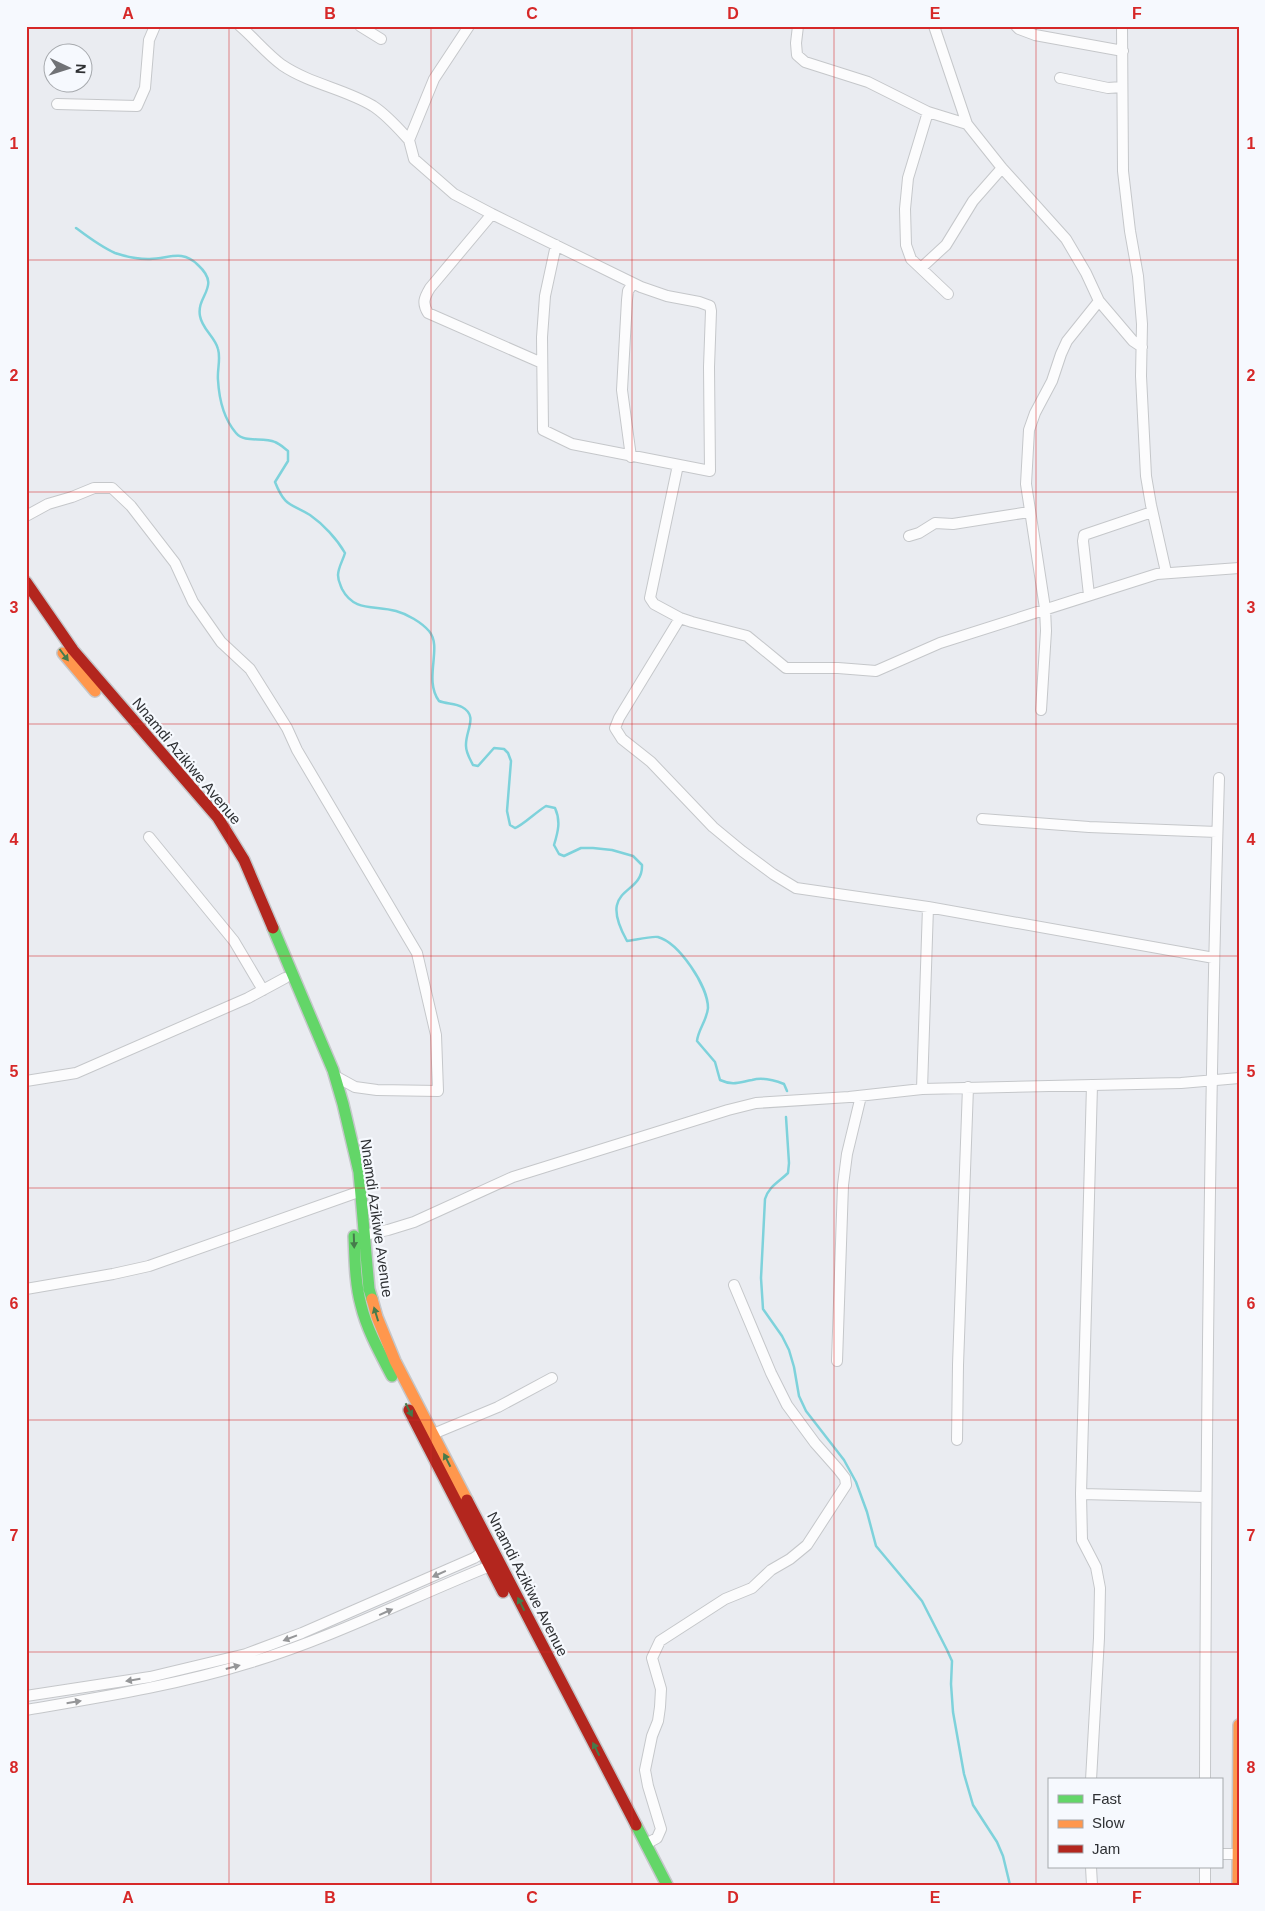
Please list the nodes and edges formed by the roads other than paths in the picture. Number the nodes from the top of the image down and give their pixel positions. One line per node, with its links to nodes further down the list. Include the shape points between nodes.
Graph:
1 (155, 26): 13 (street, via 149,40 145,88 137,106)
2 (240, 26): 16 (street, via 282,65 373,106)
3 (360, 26): 9 (street)
4 (469, 26): 16 (street, via 434,79)
5 (798, 26): 14 (street, via 798,55 805,62 868,82)
6 (934, 26): 15 (street)
7 (1016, 26): 10 (street, via 1035,34)
8 (1122, 26): 10 (street)
9 (381, 39)
10 (1122, 51): 12 (street)
11 (1060, 78): 12 (street, via 1108,88)
12 (1122, 87): 24 (street, via 1125,193 1140,295)
13 (57, 104)
14 (928, 112): 15 (street); 20 (street, via 908,178 905,210 906,245 911,259)
15 (967, 124): 17 (street)
16 (409, 140): 18 (street, via 414,158 427,171 454,194)
17 (1002, 168): 20 (street, via 974,201 946,245); 23 (street, via 1066,238)
18 (492, 214): 19 (street); 25 (street, via 430,288 423,306 428,313)
19 (556, 244): 21 (street); 25 (street, via 545,296)
20 (921, 268): 22 (street)
21 (633, 283): 26 (street, via 626,300 622,390); 27 (street, via 667,296 708,305 711,311 710,471)
22 (948, 294)
23 (1099, 301): 24 (street); 28 (street, via 1068,341 1028,430 1026,484)
24 (1142, 347): 29 (street, via 1146,476)
25 (542, 363): 26 (street, via 543,430 572,444)
26 (631, 456): 27 (street)
27 (678, 466): 38 (street, via 650,598 654,604)
28 (1029, 512): 31 (street, via 953,524 935,522 919,534); 37 (street)
29 (1152, 512): 33 (street); 35 (street, via 1084,535)
30 (26, 516): 48 (street, via 48,504 94,488 112,488 131,506 175,563 193,602 221,642 250,669 417,952 436,1035 438,1091 355,1087)
31 (909, 536)
32 (1239, 568): 33 (street)
33 (1166, 572): 35 (street)
34 (26, 582): 48 (main road, Nnamdi Azikiwe Avenue, via 73,650 201,797 228,833 254,882)
35 (1089, 595): 37 (street)
36 (26, 601): 46 (main road, Nnamdi Azikiwe Avenue, one-way to 46, via 75,669 184,791 221,838 245,882)
37 (1045, 608): 38 (street, via 940,643 876,671 786,668 747,636); 39 (street)
38 (680, 618): 44 (street, via 619,718 615,728 622,739 651,762 713,827 796,888)
39 (1041, 710)
40 (1219, 778): 42 (street)
41 (982, 820): 42 (street)
42 (1218, 832): 45 (street)
43 (149, 837): 47 (street, via 234,941)
44 (928, 907): 45 (street); 54 (street)
45 (1214, 958): 50 (street)
46 (285, 978): 47 (street); 56 (main road, Nnamdi Azikiwe Avenue, via 333,1097)
47 (263, 990): 51 (street, via 76,1073)
48 (335, 1076): 56 (main road, Nnamdi Azikiwe Avenue, via 351,1134)
49 (1239, 1078): 50 (street)
50 (1212, 1080): 52 (street); 65 (street)
51 (26, 1081)
52 (1092, 1085): 53 (street); 64 (street)
53 (968, 1087): 54 (street); 63 (street)
54 (922, 1089): 55 (street)
55 (861, 1096): 57 (street, via 766,1102 728,1110 513,1177 414,1222); 60 (street, via 842,1185)
56 (356, 1192): 57 (main road, Nnamdi Azikiwe Avenue); 59 (street, via 149,1266); 66 (main road, Nnamdi Azikiwe Avenue, one-way to 66, via 355,1266 364,1314 381,1355)
57 (364, 1235): 62 (main road, Nnamdi Azikiwe Avenue, one-way to 57, via 395,1361 377,1317 369,1289)
58 (734, 1285): 73 (street, via 787,1405 845,1478 846,1485 807,1545 752,1588 725,1600 660,1641 652,1658 661,1689 660,1707 645,1770 661,1829 657,1838)
59 (26, 1289)
60 (837, 1361)
61 (552, 1378): 62 (street, via 498,1407)
62 (433, 1434): 73 (main road, Nnamdi Azikiwe Avenue, one-way to 62)
63 (957, 1440)
64 (1081, 1494): 65 (street); 71 (street, via 1082,1540 1096,1567 1100,1588)
65 (1206, 1497): 72 (street)
66 (483, 1552): 67 (main road, Nnamdi Azikiwe Avenue); 68 (street, one-way to 68, via 409,1588 246,1654 150,1677)
67 (490, 1566): 69 (street, one-way to 67, via 120,1694 251,1662 347,1628); 78 (main road, Nnamdi Azikiwe Avenue)
68 (26, 1696)
69 (26, 1710)
70 (1239, 1726): 75 (main road)
71 (1091, 1778)
72 (1205, 1778)
73 (646, 1844): 79 (main road, Nnamdi Azikiwe Avenue)
74 (1222, 1854): 75 (street)
75 (1238, 1854): 82 (main road)
76 (1091, 1868): 80 (street)
77 (1205, 1868): 81 (street)
78 (656, 1885)
79 (667, 1885)
80 (1092, 1885)
81 (1205, 1885)
82 (1238, 1885)

